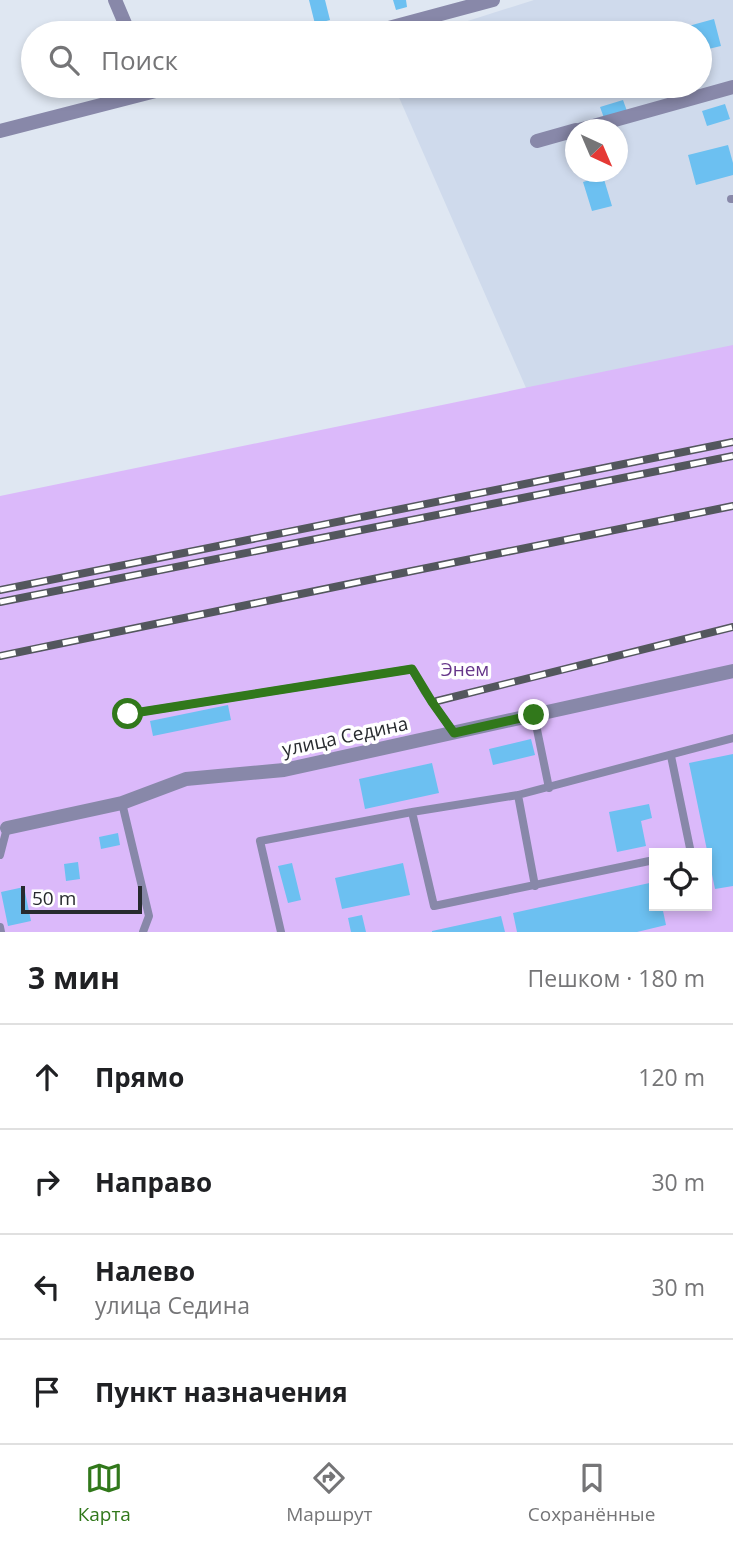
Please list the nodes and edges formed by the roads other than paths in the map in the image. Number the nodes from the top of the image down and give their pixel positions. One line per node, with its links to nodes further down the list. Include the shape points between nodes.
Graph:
1 (115, 0): 3 (street)
2 (493, 0): 4 (street)
3 (124, 21)
4 (415, 21)
5 (733, 87): 6 (street)
6 (712, 93)
7 (119, 98): 10 (street)
8 (693, 98): 9 (street)
9 (617, 119)
10 (0, 131)
11 (565, 133): 12 (street)
12 (537, 141)
13 (733, 671): 15 (street, улица Седина)
14 (128, 714): 16 (lane, via 412,669)
15 (534, 715): 16 (street, улица Седина); 19 (lane)
16 (454, 733): 21 (street, улица Седина, via 284,770 186,779)
17 (733, 738): 18 (lane)
18 (671, 756): 19 (lane); 24 (lane)
19 (549, 788): 20 (lane)
20 (517, 796): 22 (lane); 27 (lane)
21 (122, 803): 23 (street, улица Седина); 30 (lane, via 149,916)
22 (412, 812): 27 (lane, via 434,906); 31 (lane, via 260,841)
23 (7, 828): 25 (lane)
24 (690, 848)
25 (0, 855)
26 (649, 861): 27 (lane)
27 (535, 886)
28 (0, 927): 29 (lane)
29 (1, 932)
30 (143, 932)
31 (281, 932)

